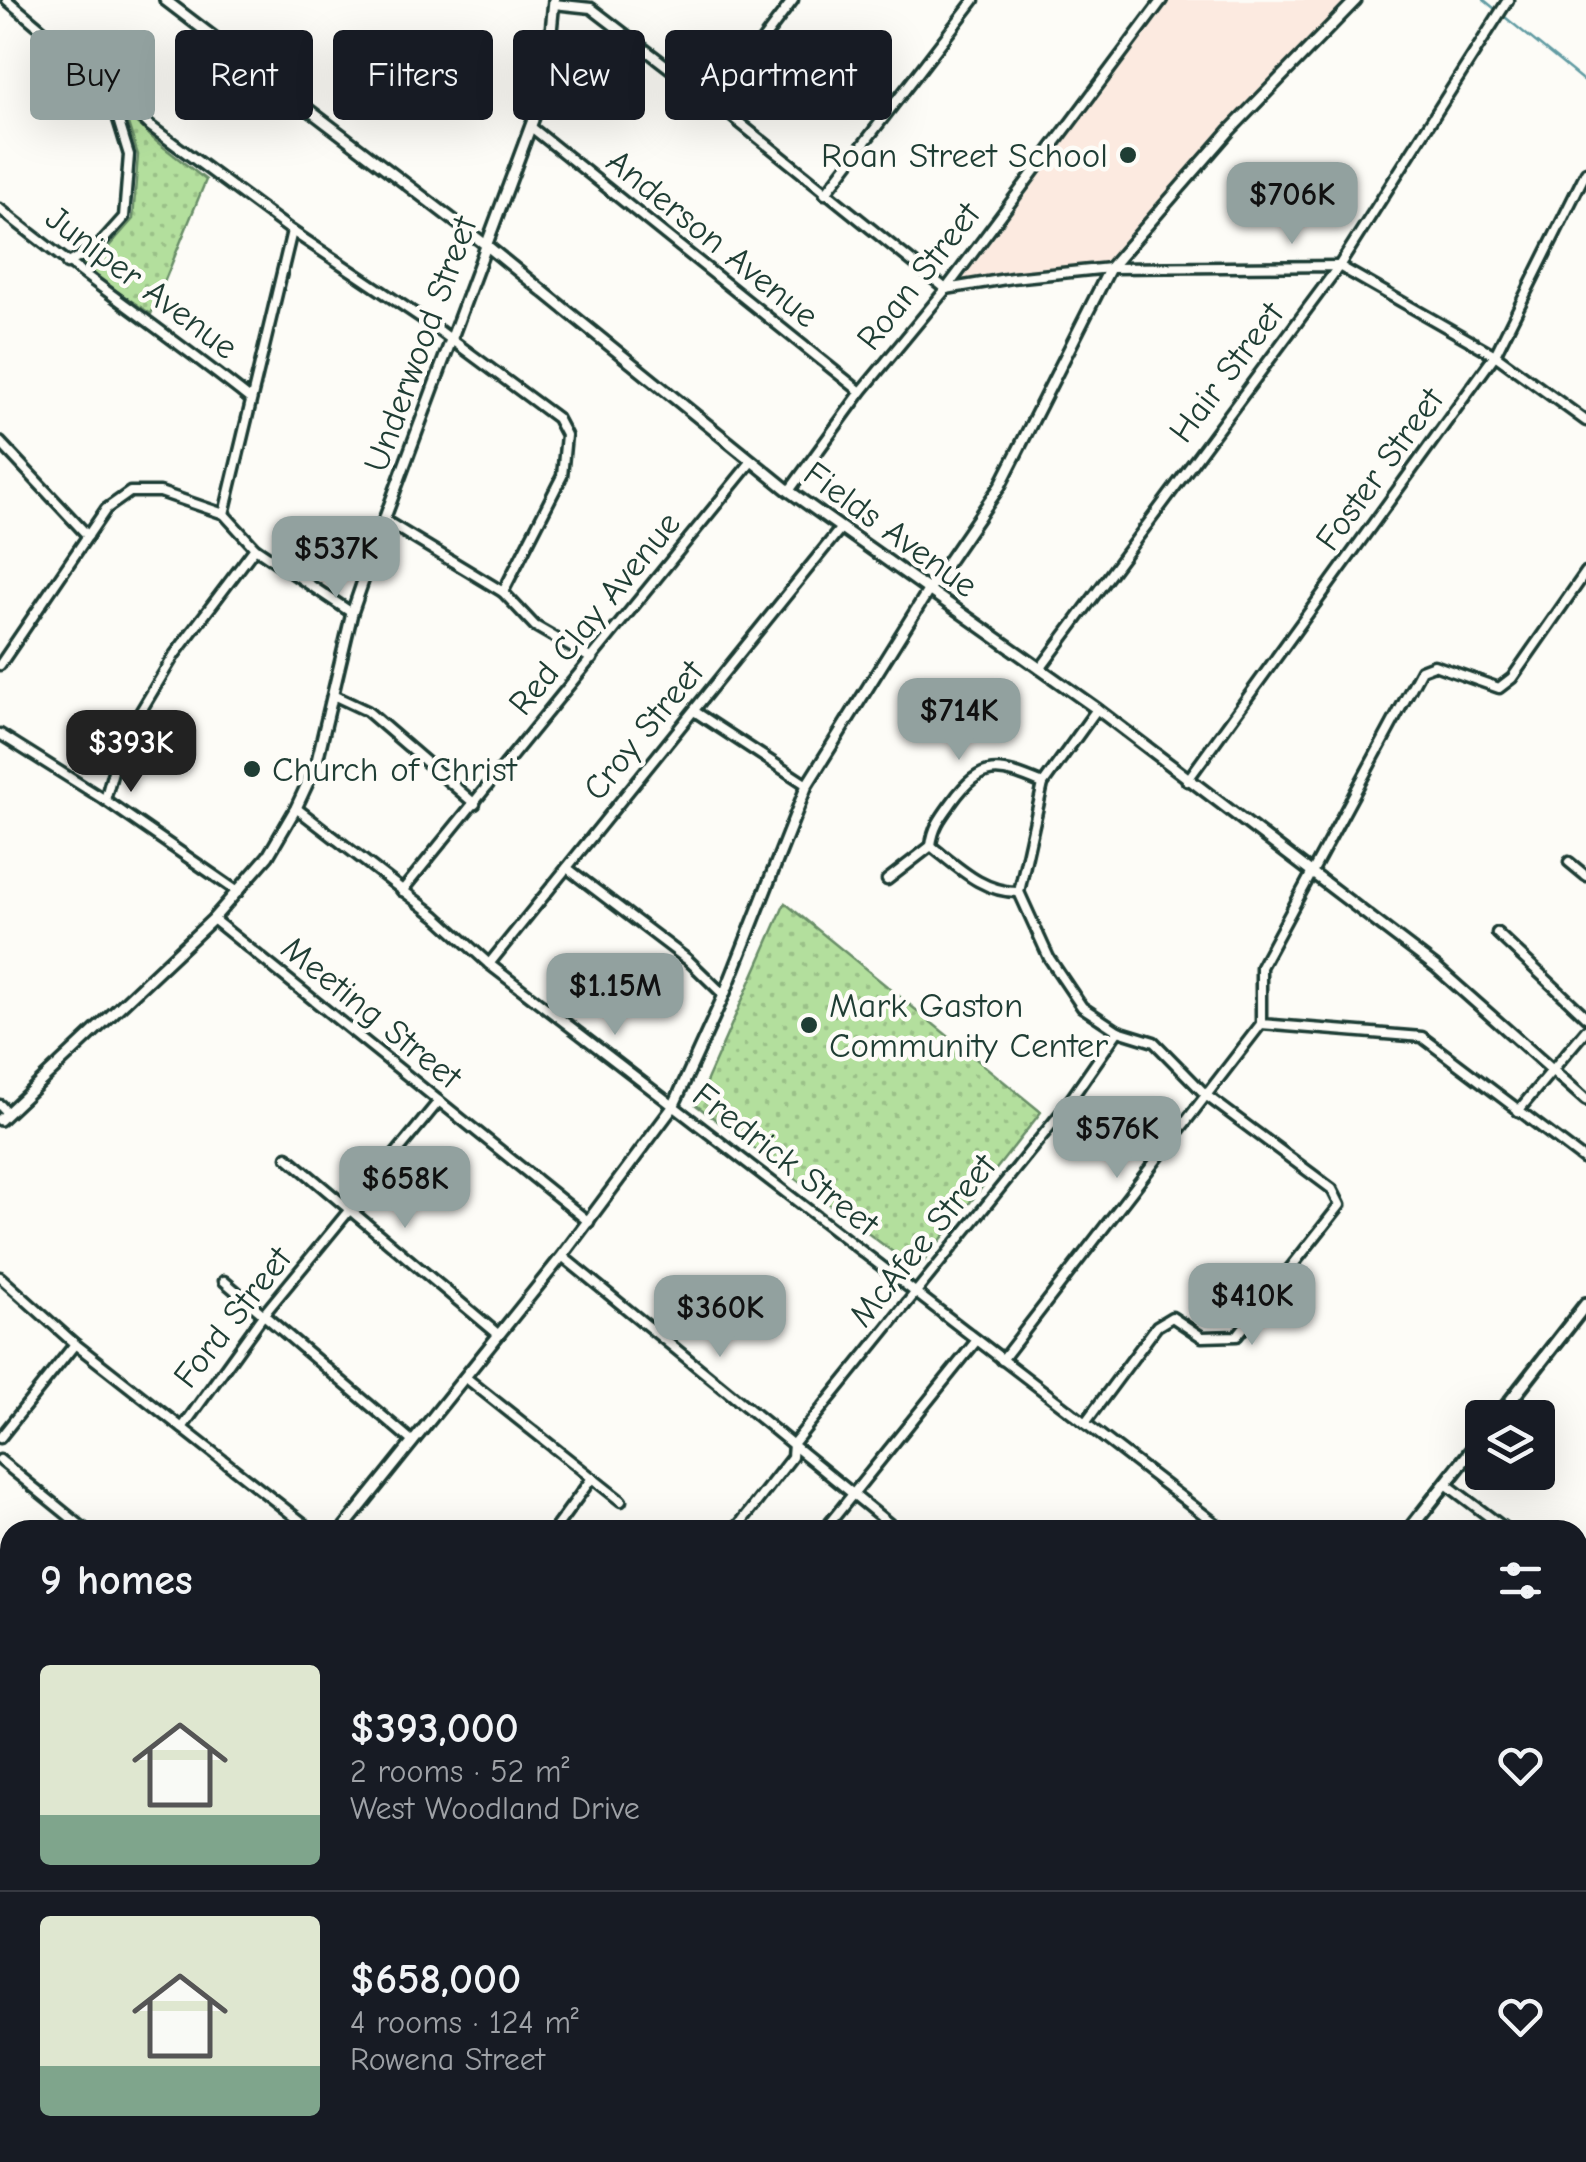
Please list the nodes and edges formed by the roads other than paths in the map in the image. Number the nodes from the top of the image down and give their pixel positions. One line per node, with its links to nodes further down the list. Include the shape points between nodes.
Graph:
1 (7, 0): 9 (street)
2 (165, 0): 20 (street, Fields Avenue)
3 (793, 0): 10 (street)
4 (974, 0): 17 (street)
5 (1162, 0): 24 (street, Roan Street)
6 (1356, 0): 23 (street)
7 (1508, 0): 22 (street, Hair Street)
8 (554, 2): 11 (street, via 591,8); 15 (street, Underwood Street, via 551,60)
9 (42, 30)
10 (770, 30)
11 (665, 65)
12 (118, 120): 21 (street, via 128,155 124,218 97,247)
13 (144, 120): 19 (street)
14 (736, 120): 17 (street)
15 (532, 127): 20 (street, Underwood Street); 27 (street, Anderson Avenue)
16 (1586, 172): 26 (street, Foster Street)
17 (826, 194): 24 (street)
18 (0, 209): 21 (street, Juniper Avenue)
19 (292, 231): 25 (street); 28 (street)
20 (486, 245): 25 (street, Underwood Street); 31 (street, Fields Avenue)
21 (67, 264): 28 (street, Juniper Avenue)
22 (1339, 266): 23 (street); 26 (street); 44 (street, Hair Street)
23 (1110, 268): 24 (street); 39 (street, via 1000,486)
24 (946, 289): 27 (street, Roan Street)
25 (452, 340): 34 (street, Underwood Street); 40 (street, via 557,418 566,435 562,476)
26 (1496, 355): 29 (street); 49 (street, Foster Street)
27 (861, 392): 32 (street, Roan Street)
28 (250, 399): 33 (street)
29 (1586, 421)
30 (0, 442): 36 (street)
31 (751, 462): 32 (street, Fields Avenue); 42 (street, Red Clay Avenue)
32 (789, 491): 35 (street, Fields Avenue)
33 (224, 514): 36 (street, via 160,492 130,492 106,509); 37 (street)
34 (384, 520): 40 (street); 41 (street, Underwood Street)
35 (840, 529): 39 (street, Fields Avenue); 47 (street, Croy Street)
36 (88, 536): 43 (street)
37 (255, 548): 41 (street); 52 (street, via 175,654 120,746)
38 (1586, 572): 58 (street, via 1500,688 1434,665 1421,670)
39 (928, 591): 44 (street, Fields Avenue); 51 (street)
40 (503, 592): 42 (street, via 536,626)
41 (352, 612): 45 (street, Underwood Street)
42 (592, 659): 53 (street, Red Clay Avenue)
43 (0, 665)
44 (1040, 669): 46 (street, Fields Avenue)
45 (334, 696): 53 (street, via 368,712); 54 (street, Underwood Street, via 316,765)
46 (1097, 709): 49 (street, Fields Avenue); 50 (street)
47 (694, 711): 51 (street); 57 (street, Croy Street)
48 (0, 734): 52 (street)
49 (1187, 781): 58 (street, Fields Avenue)
50 (1043, 784): 55 (street, via 996,770 967,780 932,830); 63 (street)
51 (807, 785): 67 (street)
52 (106, 800): 62 (street)
53 (476, 804): 61 (street, Red Clay Avenue)
54 (296, 808): 61 (street, Fredrick Street); 62 (street, Underwood Street)
55 (931, 846): 60 (street); 63 (street, via 995,890)
56 (1569, 862): 59 (street)
57 (567, 868): 66 (street, Croy Street); 67 (street)
58 (1312, 874): 69 (street, via 1260,967); 72 (street, Fields Avenue, via 1455,982)
59 (1586, 876)
60 (887, 880)
61 (402, 891): 66 (street, Fredrick Street)
62 (238, 892): 64 (street, Underwood Street)
63 (1020, 892): 71 (street, via 1049,958 1082,1006)
64 (213, 920): 75 (street, Meeting Street); 78 (street, Underwood Street)
65 (1497, 933): 68 (street)
66 (489, 964): 76 (street, Fredrick Street)
67 (724, 995): 76 (street)
68 (1586, 1017)
69 (1262, 1024): 73 (street); 77 (street, via 1422,1038)
70 (1586, 1030): 72 (street)
71 (1118, 1031): 73 (street, via 1154,1042); 86 (street, McAfee Street, via 1064,1109)
72 (1552, 1070): 74 (street, Fields Avenue); 77 (street)
73 (1207, 1096): 92 (street); 95 (street, via 1332,1189 1340,1205 1237,1336 1202,1337 1172,1317 1157,1326)
74 (1586, 1100)
75 (439, 1102): 81 (street, Ford Street); 82 (street, Meeting Street)
76 (674, 1107): 82 (street); 86 (street, Fredrick Street)
77 (1518, 1111): 80 (street)
78 (2, 1113)
79 (287, 1157): 81 (street)
80 (1586, 1162)
81 (352, 1211): 88 (street, Ford Street); 89 (street)
82 (589, 1222): 83 (street)
83 (562, 1256): 89 (street); 99 (street)
84 (0, 1277): 91 (street)
85 (224, 1280): 88 (street)
86 (914, 1292): 90 (street, Fredrick Street); 99 (street, McAfee Street)
87 (1586, 1304): 94 (main road)
88 (264, 1314): 96 (street, Ford Street); 98 (street)
89 (499, 1335): 93 (street)
90 (977, 1340): 92 (street, Fredrick Street); 104 (street)
91 (76, 1344): 96 (street); 97 (street)
92 (1002, 1360): 95 (street, Fredrick Street)
93 (466, 1377): 98 (street); 102 (street)
94 (1512, 1400)
95 (1085, 1423): 113 (street, Fredrick Street)
96 (182, 1428): 107 (street)
97 (0, 1438)
98 (413, 1442): 108 (street)
99 (793, 1444): 104 (street); 110 (street, McAfee Street, via 792,1457)
100 (1465, 1459): 103 (main road)
101 (0, 1460): 106 (street)
102 (592, 1478): 105 (street); 109 (street)
103 (1446, 1484): 114 (main road); 115 (street)
104 (852, 1494): 111 (street); 112 (street)
105 (621, 1501)
106 (74, 1520)
107 (299, 1520)
108 (350, 1520)
109 (561, 1520)
110 (743, 1520)
111 (832, 1520)
112 (884, 1520)
113 (1211, 1520)
114 (1417, 1520)
115 (1493, 1520)

